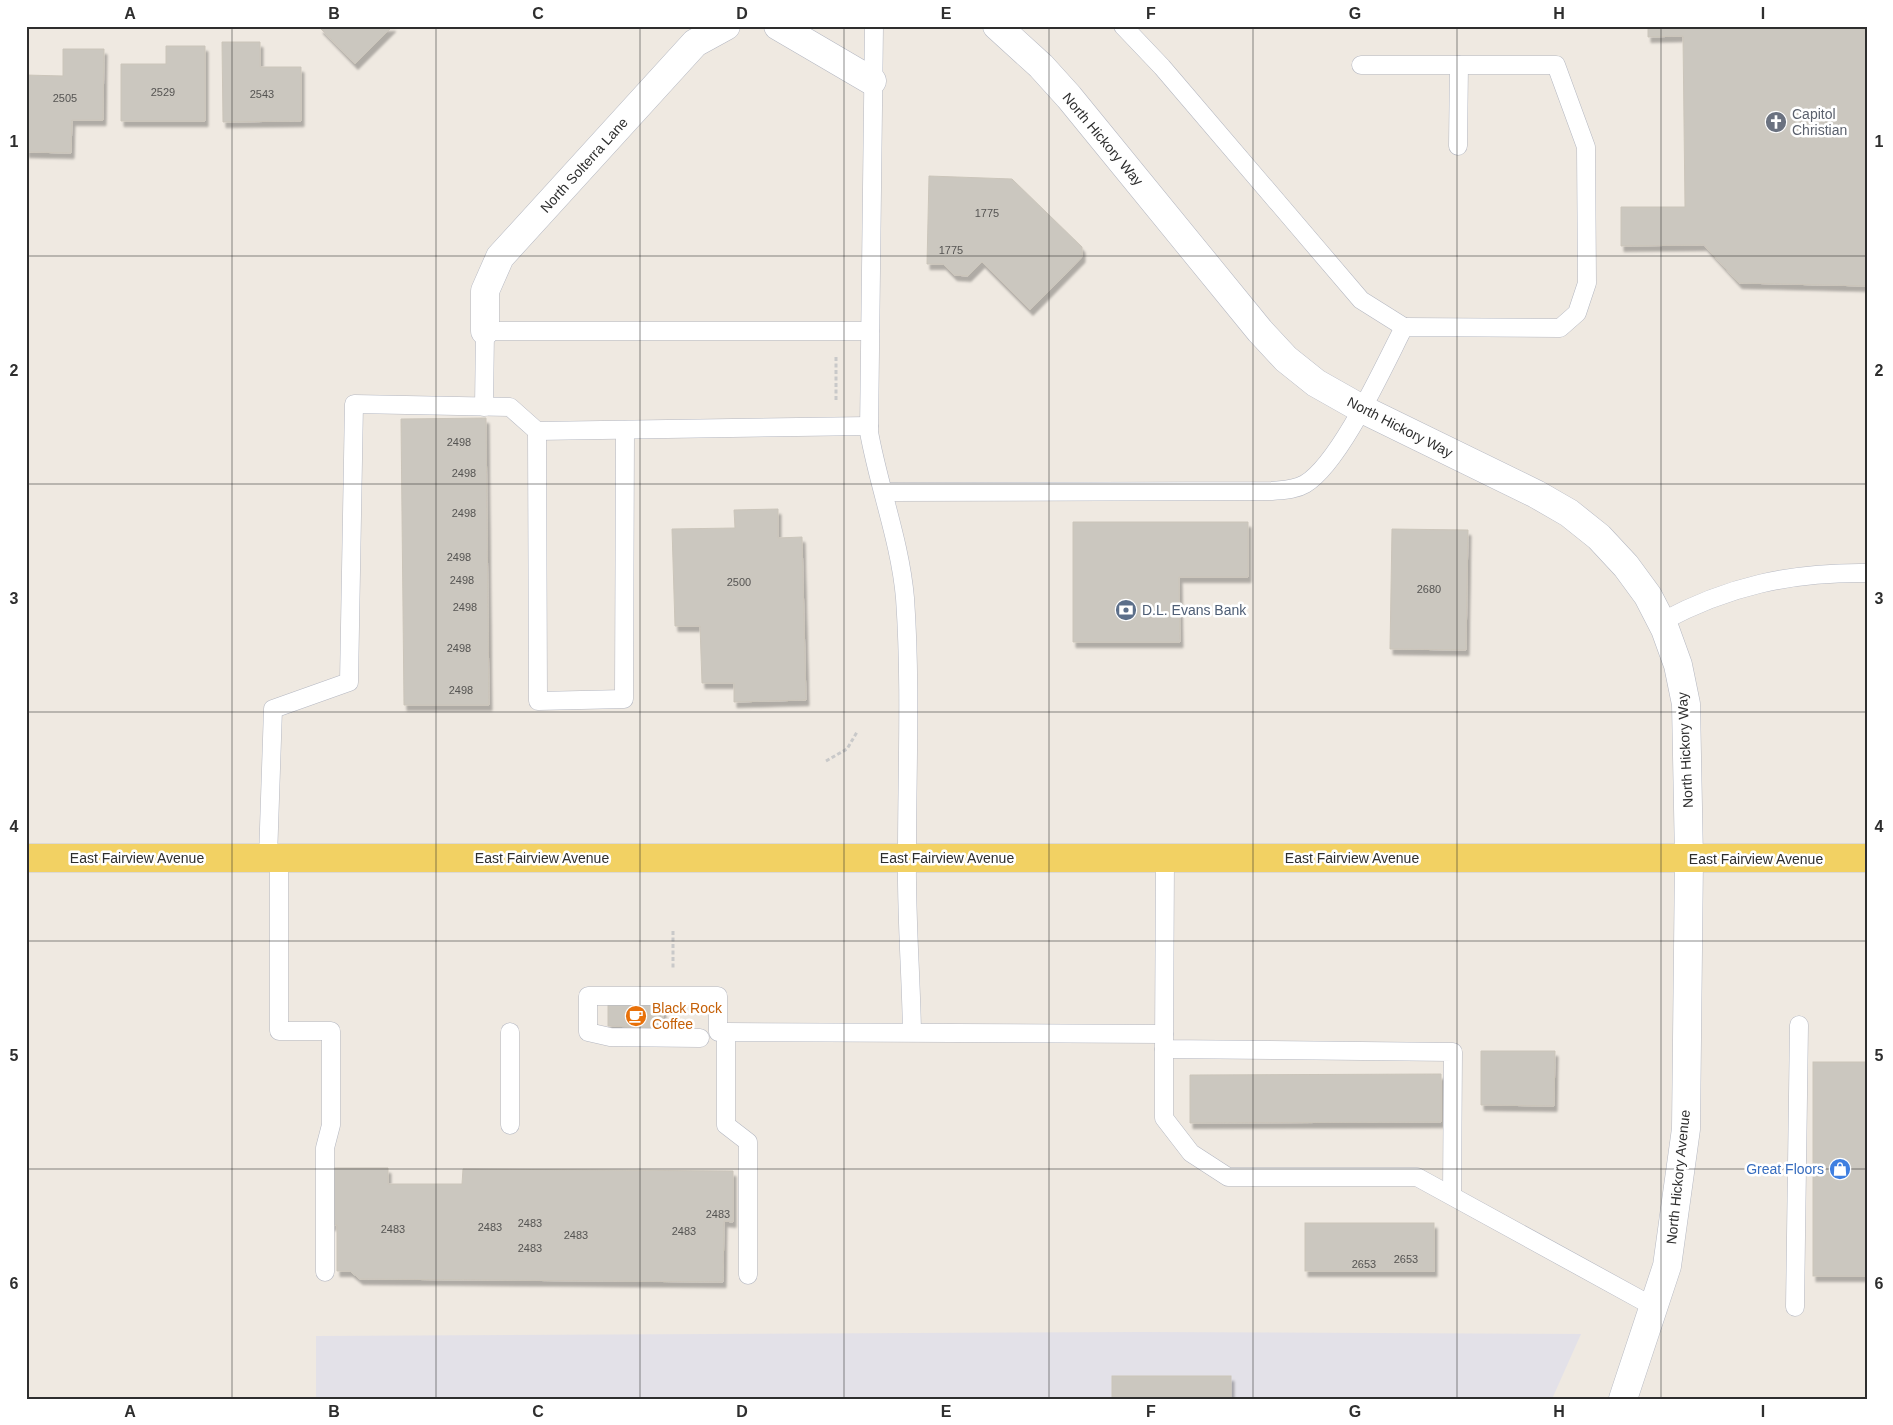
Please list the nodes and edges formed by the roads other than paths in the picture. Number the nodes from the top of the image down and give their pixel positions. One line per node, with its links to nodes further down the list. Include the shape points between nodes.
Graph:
1 (726, 26): 11 (street, North Solterra Lane, via 695,43 500,257 485,291)
2 (778, 26): 8 (street)
3 (874, 26): 8 (lane)
4 (997, 26): 14 (street, North Hickory Way, via 1069,97 1286,359 1316,383)
5 (1123, 26): 10 (lane, via 1162,67 1361,300)
6 (1361, 65): 7 (lane)
7 (1459, 65): 9 (lane); 10 (lane, via 1556,65 1586,147 1587,283 1577,313 1560,328)
8 (872, 81): 12 (lane)
9 (1458, 146)
10 (1404, 327): 14 (lane)
11 (485, 330): 12 (lane); 13 (lane)
12 (870, 331): 15 (lane)
13 (484, 406): 17 (lane, via 510,407); 22 (lane, via 354,404 349,682 273,709)
14 (1362, 409): 18 (lane, via 1316,475 1287,490); 20 (street, North Hickory Way, via 1569,513 1599,537 1626,566 1648,596)
15 (869, 426): 16 (lane); 18 (lane, via 875,465)
16 (625, 430): 17 (lane); 17 (lane, via 624,699 538,701)
17 (537, 431)
18 (884, 492): 23 (lane, via 900,558 905,598 909,693)
19 (1867, 573): 20 (lane, via 1770,581 1698,602)
20 (1661, 622): 26 (street, North Hickory Way, via 1678,665 1686,704)
21 (26, 858): 22 (main road, East Fairview Avenue)
22 (274, 858): 23 (main road, East Fairview Avenue); 35 (lane, via 279,1031 331,1031 331,1125 325,1148)
23 (907, 858): 24 (main road, East Fairview Avenue); 30 (lane)
24 (1165, 858): 26 (main road, East Fairview Avenue); 32 (lane)
25 (1867, 858): 26 (main road, East Fairview Avenue)
26 (1689, 859): 37 (street, North Hickory Avenue, via 1686,1129 1668,1266)
27 (1799, 1025): 38 (lane)
28 (510, 1032): 33 (lane)
29 (718, 1032): 31 (lane, via 718,996 588,996 588,1032 610,1037)
30 (912, 1032): 32 (lane); 36 (lane, via 726,1032 726,1125 748,1142)
31 (700, 1038)
32 (1164, 1042): 34 (lane, via 1164,1118 1191,1153 1228,1177 1417,1177); 34 (lane, via 1454,1052)
33 (510, 1125)
34 (1452, 1195): 37 (lane)
35 (325, 1272)
36 (748, 1275)
37 (1654, 1306): 39 (street, North Hickory Avenue)
38 (1795, 1306)
39 (1624, 1399)

